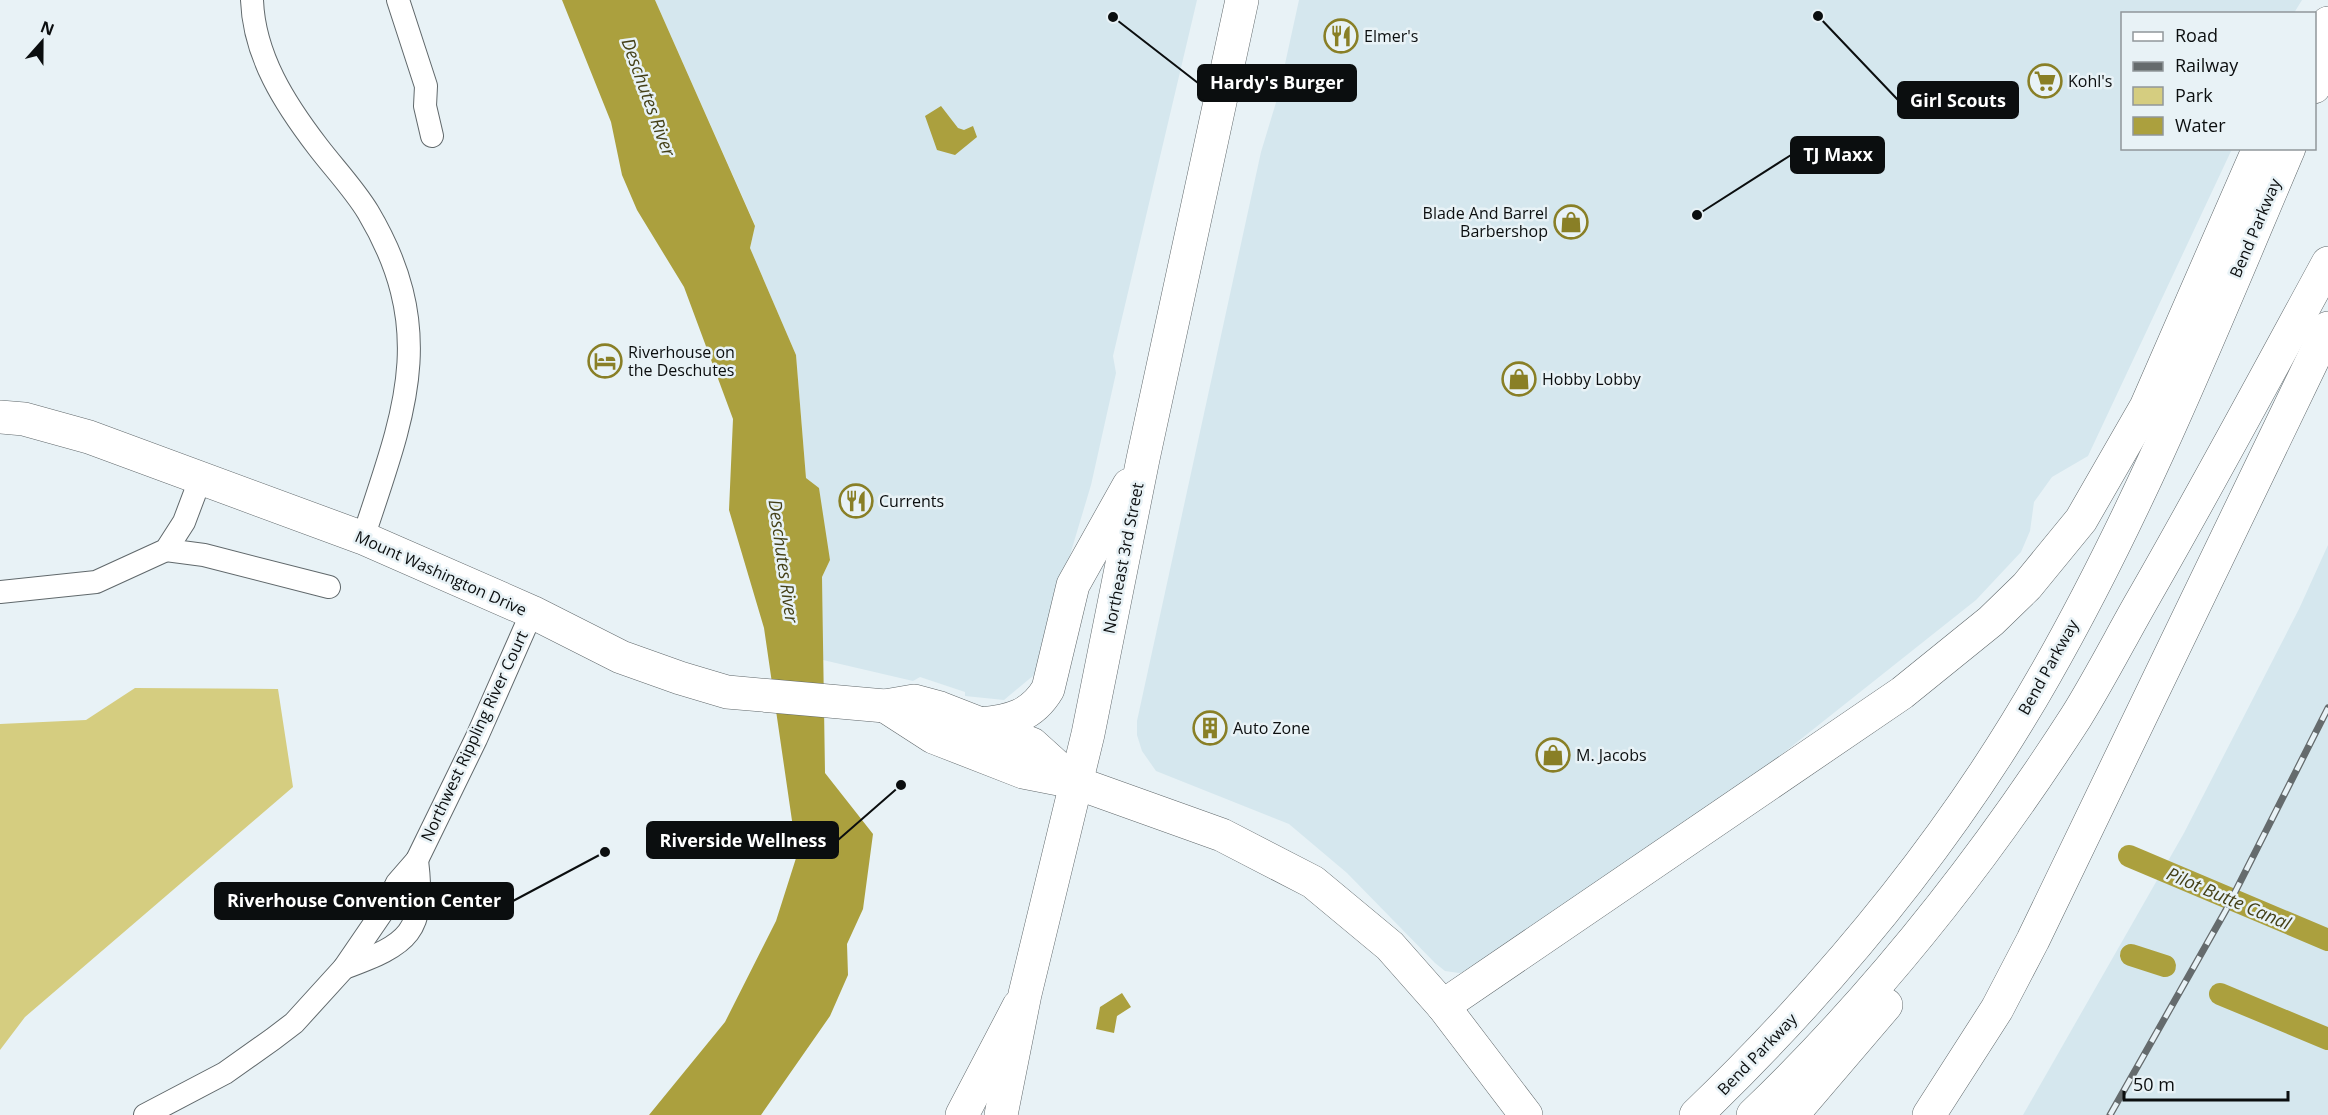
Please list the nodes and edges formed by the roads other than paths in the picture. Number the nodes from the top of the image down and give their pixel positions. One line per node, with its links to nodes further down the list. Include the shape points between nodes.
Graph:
1 (252, 0): 16 (street, via 261,46 288,109 367,210 395,264 407,316 411,357 407,390 399,428)
2 (398, 0): 8 (street, via 426,86 425,106)
3 (1242, 0): 14 (main road, Northeast 3rd Street)
4 (2328, 23): 5 (main road)
5 (2316, 44)
6 (2328, 55): 7 (main road)
7 (2316, 82)
8 (432, 136)
9 (2258, 150): 28 (main road, via 2146,407 2081,520 2027,586 1992,621 1902,693)
10 (2288, 150): 33 (main road, Bend Parkway, via 2135,504 2045,676 1936,845 1842,964)
11 (2328, 263): 25 (main road, via 2185,527 2076,716)
12 (2328, 328): 36 (main road, via 2033,940 1996,1009)
13 (0, 417): 15 (main road, Mount Washington Drive, via 24,419 89,437)
14 (1143, 459): 22 (main road, via 1073,585 1042,700 1010,721); 23 (main road, Northeast 3rd Street, via 1088,734)
15 (201, 477): 16 (main road, Mount Washington Drive); 17 (street, via 184,522)
16 (363, 538): 20 (main road, Mount Washington Drive)
17 (166, 550): 18 (street, via 204,555); 19 (street, via 96,582)
18 (329, 587)
19 (0, 592)
20 (532, 612): 21 (main road, Mount Washington Drive, via 621,657 727,692); 24 (street, Northwest Rippling River Court, via 477,739)
21 (885, 706): 22 (main road, Mount Washington Drive, via 914,701); 23 (main road, Mount Washington Drive, via 933,737 1023,772)
22 (981, 724): 23 (main road, Mount Washington Drive, via 1032,744)
23 (1074, 782): 27 (main road, Northeast 3rd Street); 28 (main road, via 1222,835 1313,882 1390,946)
24 (417, 860): 26 (street, Northwest Rippling River Court); 26 (street, Northwest Rippling River Court, via 418,914 408,934 394,948)
25 (1976, 861): 34 (main road, via 1878,983); 35 (main road, via 1944,933)
26 (344, 968): 29 (street, Northwest Rippling River Court, via 294,1023 273,1039 225,1073)
27 (1025, 994): 30 (main road); 31 (main road, Northeast 3rd Street)
28 (1443, 1006): 32 (main road)
29 (145, 1115)
30 (962, 1115)
31 (1001, 1115)
32 (1526, 1115)
33 (1696, 1115)
34 (1753, 1115)
35 (1792, 1115)
36 (1929, 1115)

